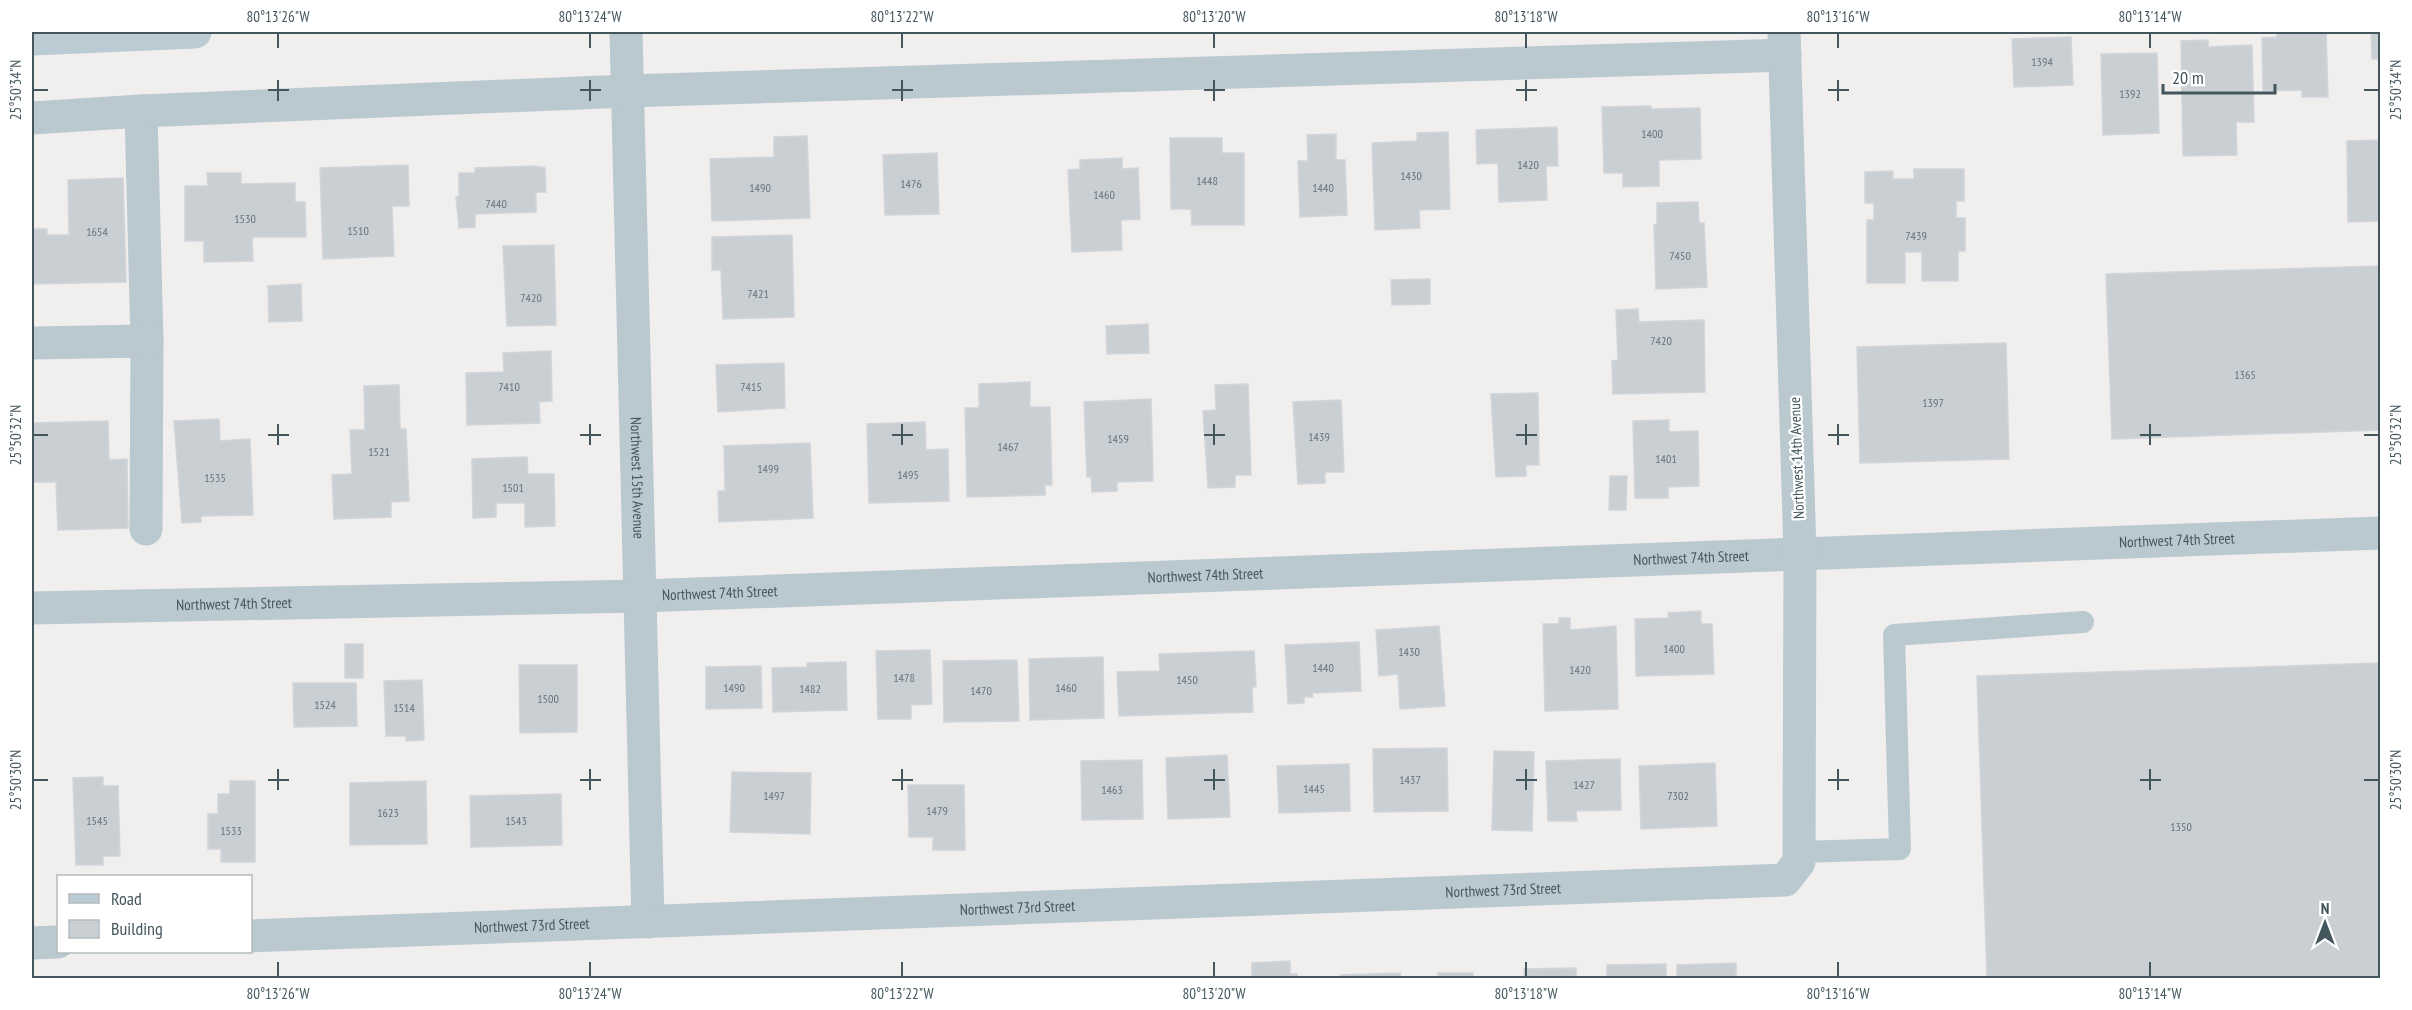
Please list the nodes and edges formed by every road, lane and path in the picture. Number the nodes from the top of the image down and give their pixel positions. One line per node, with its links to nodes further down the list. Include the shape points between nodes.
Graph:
1 (195, 32): 3 (street)
2 (626, 32): 5 (street, Northwest 15th Avenue)
3 (42, 36)
4 (1784, 43): 5 (street); 12 (street, Northwest 14th Avenue)
5 (627, 91): 6 (street); 13 (street, Northwest 15th Avenue)
6 (141, 111): 7 (street); 8 (street)
7 (32, 118)
8 (147, 341): 9 (street); 10 (street)
9 (32, 343)
10 (146, 529)
11 (2380, 533): 12 (street, Northwest 74th Street)
12 (1800, 553): 13 (street, Northwest 74th Street); 16 (street, Northwest 14th Avenue)
13 (641, 597): 14 (street, Northwest 74th Street); 17 (street, Northwest 15th Avenue)
14 (32, 608)
15 (2083, 622): 16 (lane, via 1894,635 1900,849)
16 (1792, 866): 17 (street, Northwest 73rd Street)
17 (648, 922): 18 (street, Northwest 73rd Street)
18 (252, 936)
19 (57, 942): 20 (street)
20 (32, 943)

